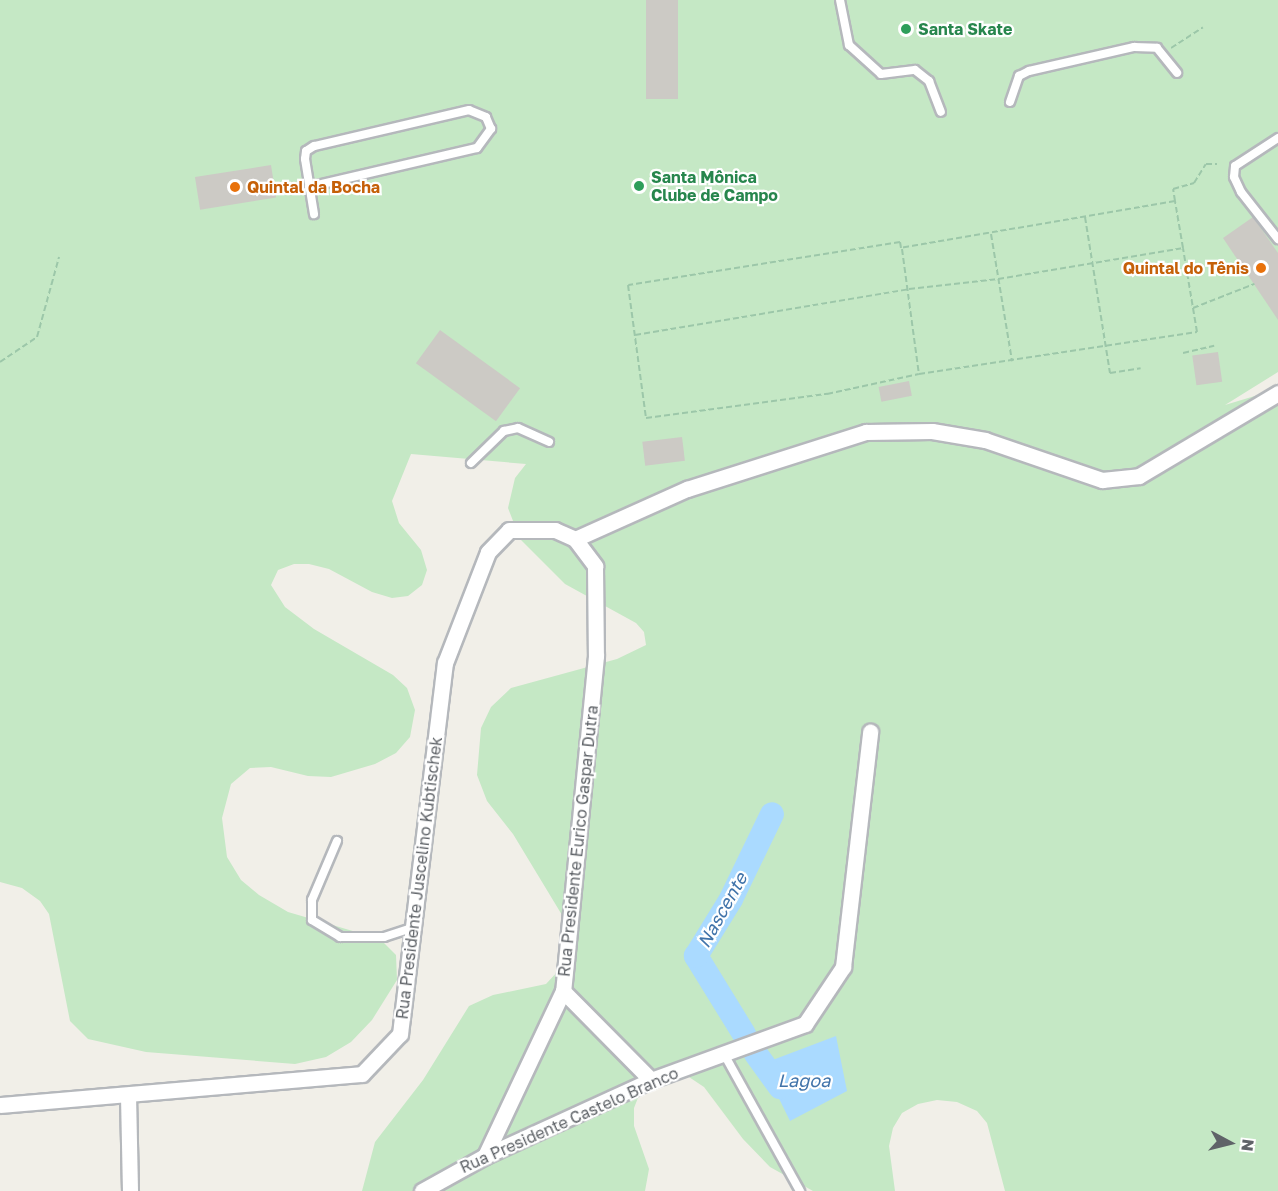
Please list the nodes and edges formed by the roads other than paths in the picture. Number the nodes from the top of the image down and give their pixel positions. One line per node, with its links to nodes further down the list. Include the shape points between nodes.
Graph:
1 (840, 0): 4 (lane, via 849,45 881,74 915,70 928,81)
2 (1176, 73): 3 (lane, via 1163,52 1148,46 1134,47 1029,71 1019,76)
3 (1010, 102)
4 (941, 112)
5 (1278, 138): 8 (lane, via 1235,166 1234,177)
6 (309, 187): 6 (lane, via 305,159 306,151 314,146 469,110 486,117 491,129 477,148); 7 (lane)
7 (314, 214)
8 (1278, 239)
9 (1278, 393): 12 (street, via 1139,476 1102,480 985,440 932,431 866,432 687,489)
10 (549, 442): 11 (lane, via 518,428 504,431)
11 (471, 463)
12 (575, 539): 15 (street, Rua Presidente Juscelino Kubtischek, via 555,530 509,530 488,552 445,663); 16 (street, Rua Presidente Eurico Gaspar Dutra, via 595,566 596,656)
13 (870, 732): 17 (street, Rua Presidente Castelo Branco, via 843,967 805,1024)
14 (338, 841): 15 (lane, via 319,878 312,900 312,920 340,937 384,937)
15 (412, 928): 19 (street, Rua Presidente Juscelino Kubtischek, via 400,1034 362,1074)
16 (563, 991): 18 (street, Rua Presidente Eurico Gaspar Dutra); 21 (street)
17 (724, 1054): 18 (street, Rua Presidente Castelo Branco); 24 (lane)
18 (651, 1080): 21 (street, Rua Presidente Castelo Branco)
19 (128, 1095): 20 (street, Rua Presidente Juscelino Kubtischek); 22 (street)
20 (0, 1105)
21 (485, 1156): 23 (street, Rua Presidente Castelo Branco)
22 (130, 1191)
23 (422, 1191)
24 (800, 1191)

